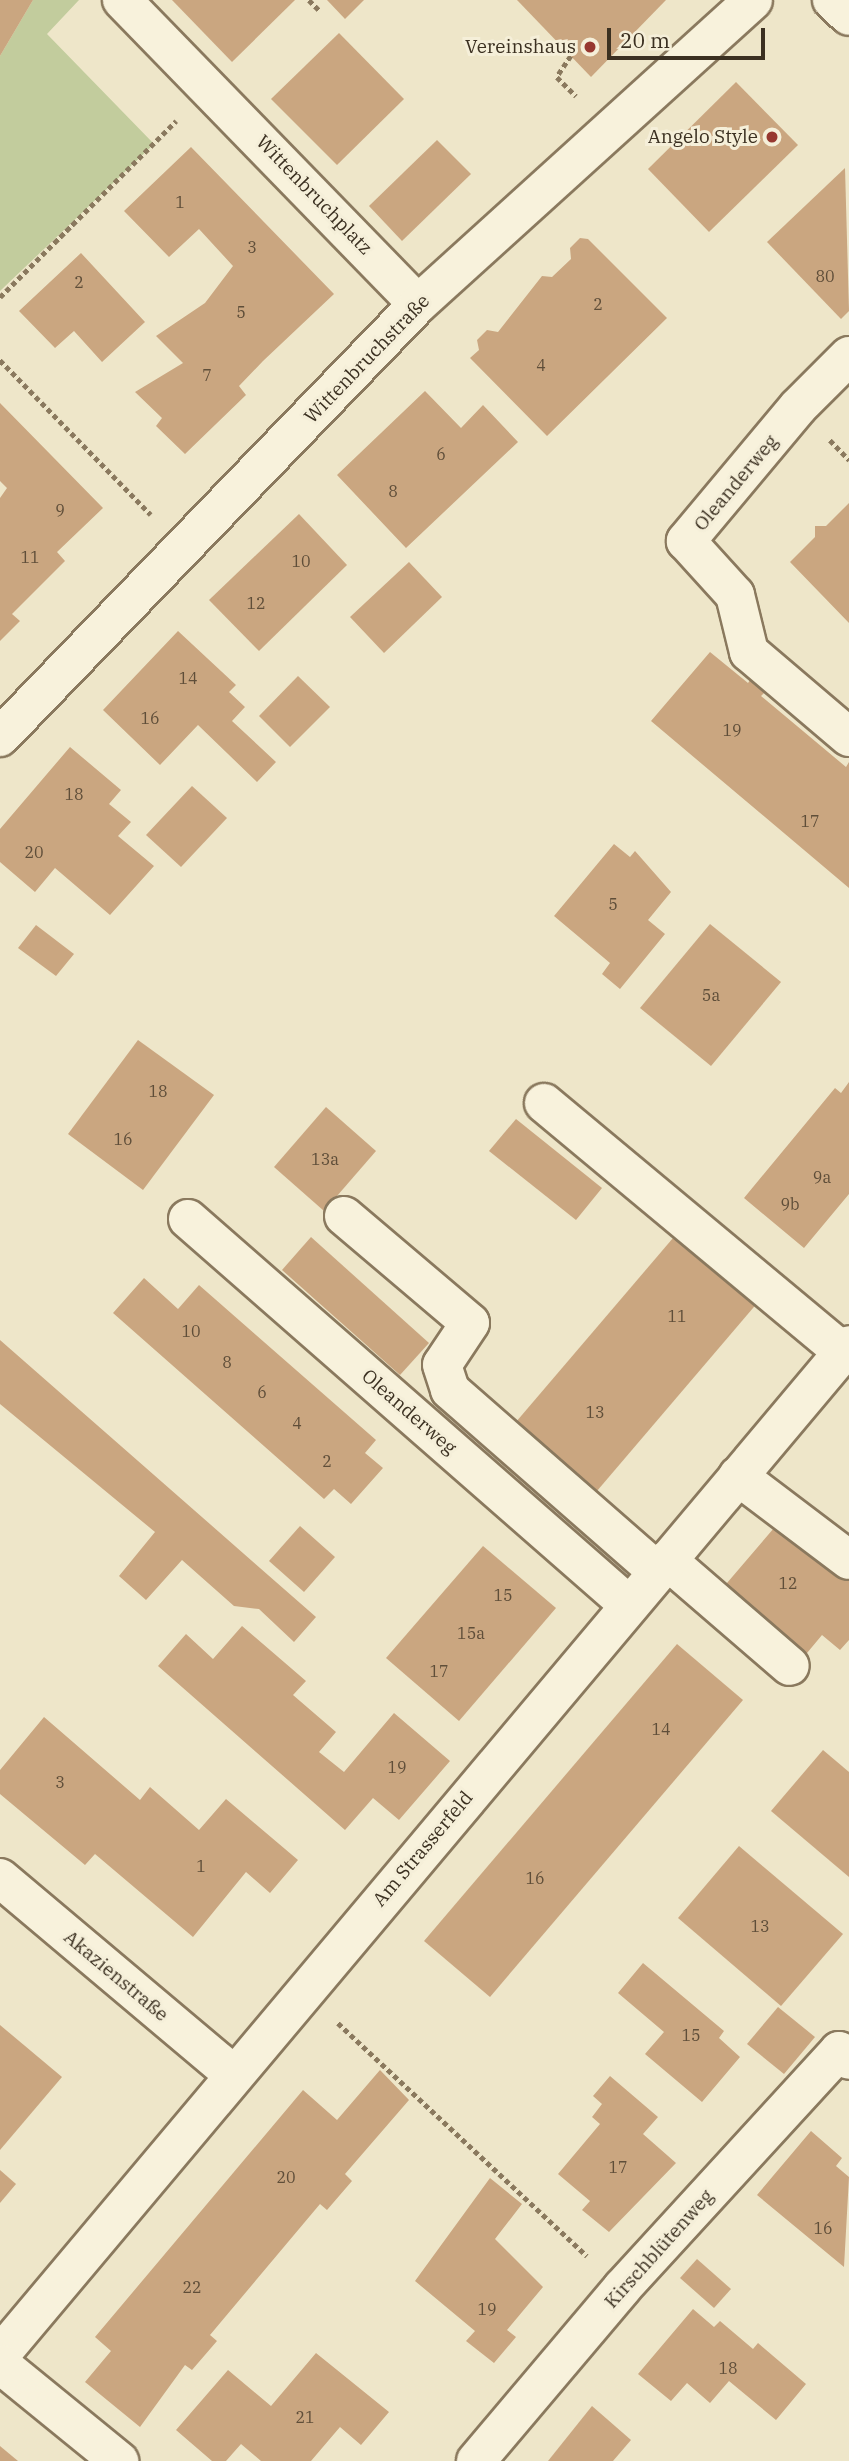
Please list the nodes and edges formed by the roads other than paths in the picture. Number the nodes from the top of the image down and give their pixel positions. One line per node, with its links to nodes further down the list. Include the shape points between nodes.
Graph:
1 (752, 0): 5 (street, Wittenbruchstraße)
2 (832, 0): 4 (street)
3 (122, 1): 5 (street, Wittenbruchplatz)
4 (849, 16)
5 (418, 304): 7 (street, Wittenbruchstraße)
6 (849, 356): 8 (street, Oleanderweg, via 797,407 687,541 735,595 749,652)
7 (0, 737)
8 (849, 737)
9 (544, 1103): 12 (street)
10 (344, 1216): 15 (street, via 470,1323 442,1365 450,1390)
11 (188, 1219): 16 (street, Oleanderweg)
12 (846, 1348): 13 (street, Am Strasserfeld)
13 (738, 1476): 14 (street); 15 (street, Am Strasserfeld)
14 (849, 1560)
15 (662, 1566): 16 (street, Am Strasserfeld); 17 (street)
16 (629, 1605): 20 (street, Am Strasserfeld)
17 (790, 1666)
18 (0, 1878): 20 (street, Akazienstraße)
19 (849, 2060): 24 (street, Kirschblütenweg, via 839,2051 622,2288)
20 (233, 2074): 21 (street, Am Strasserfeld)
21 (0, 2355)
22 (0, 2364): 23 (street)
23 (119, 2461)
24 (476, 2461)

